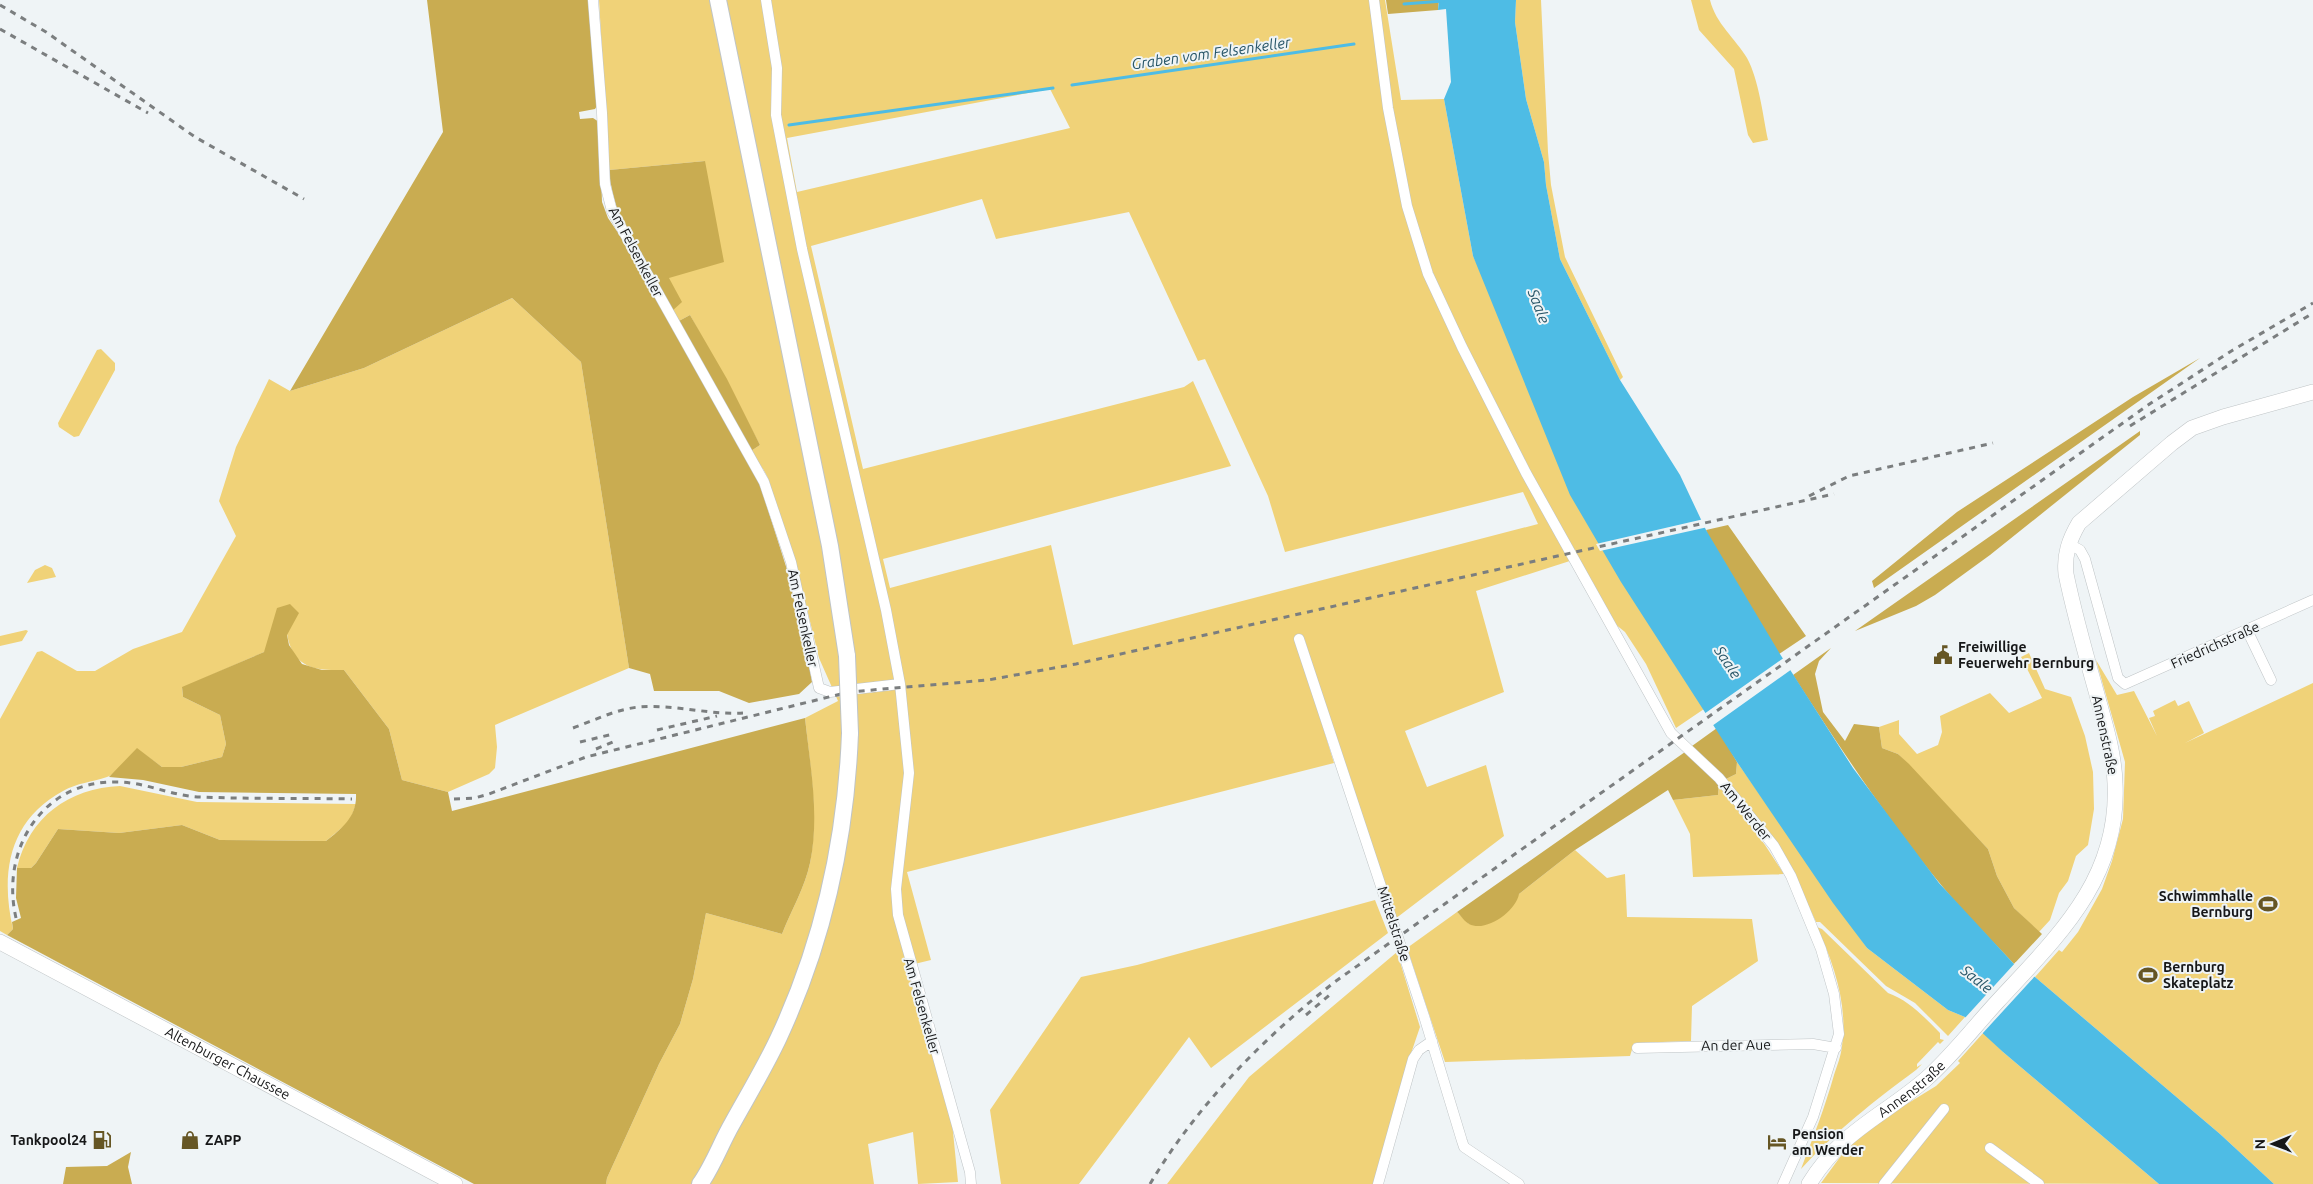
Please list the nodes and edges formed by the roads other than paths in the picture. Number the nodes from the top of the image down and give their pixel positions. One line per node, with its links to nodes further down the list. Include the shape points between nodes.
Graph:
1 (593, 0): 12 (street, Am Felsenkeller, via 605,184 612,211 764,482 791,562 819,688 830,692)
2 (718, 0): 19 (main road, bridge, via 830,546 847,656 850,733 839,852 811,958 778,1039)
3 (766, 0): 12 (street, via 777,68 776,115 798,230 886,610)
4 (1374, 0): 16 (street, Am Werder, via 1388,108 1407,206 1428,274 1490,407 1670,733 1719,778 1774,846 1791,876 1829,974 1839,1034)
5 (2313, 392): 6 (main road, Annenstraße, via 2208,422 2182,434 2085,516)
6 (2068, 544): 10 (street, Annenstraße, via 2080,550 2085,559); 25 (main road, Annenstraße, via 2066,574 2110,742 2115,783 2110,834 2098,873 2079,908 2052,943 1926,1079 1845,1139)
7 (2313, 600): 8 (street, Friedrichstraße)
8 (2247, 630): 10 (street, Friedrichstraße, via 2129,683 2125,684); 11 (street)
9 (1299, 639): 14 (street, Mittelstraße)
10 (2118, 678)
11 (2271, 680)
12 (900, 684): 21 (street, Am Felsenkeller, via 909,772 896,889 898,914)
13 (0, 942): 20 (main road, Altenburger Chaussee)
14 (1432, 1042): 22 (street, via 1419,1050 1413,1059); 23 (street, Mittelstraße, via 1464,1147)
15 (1637, 1048): 16 (street, An der Aue, via 1813,1044)
16 (1836, 1048): 24 (street, Am Werder, via 1813,1117)
17 (1944, 1109): 26 (street)
18 (1990, 1148): 27 (street)
19 (706, 1183)
20 (455, 1184)
21 (971, 1184)
22 (1378, 1184)
23 (1519, 1184)
24 (1783, 1184)
25 (1809, 1184)
26 (1884, 1184)
27 (2039, 1184)

